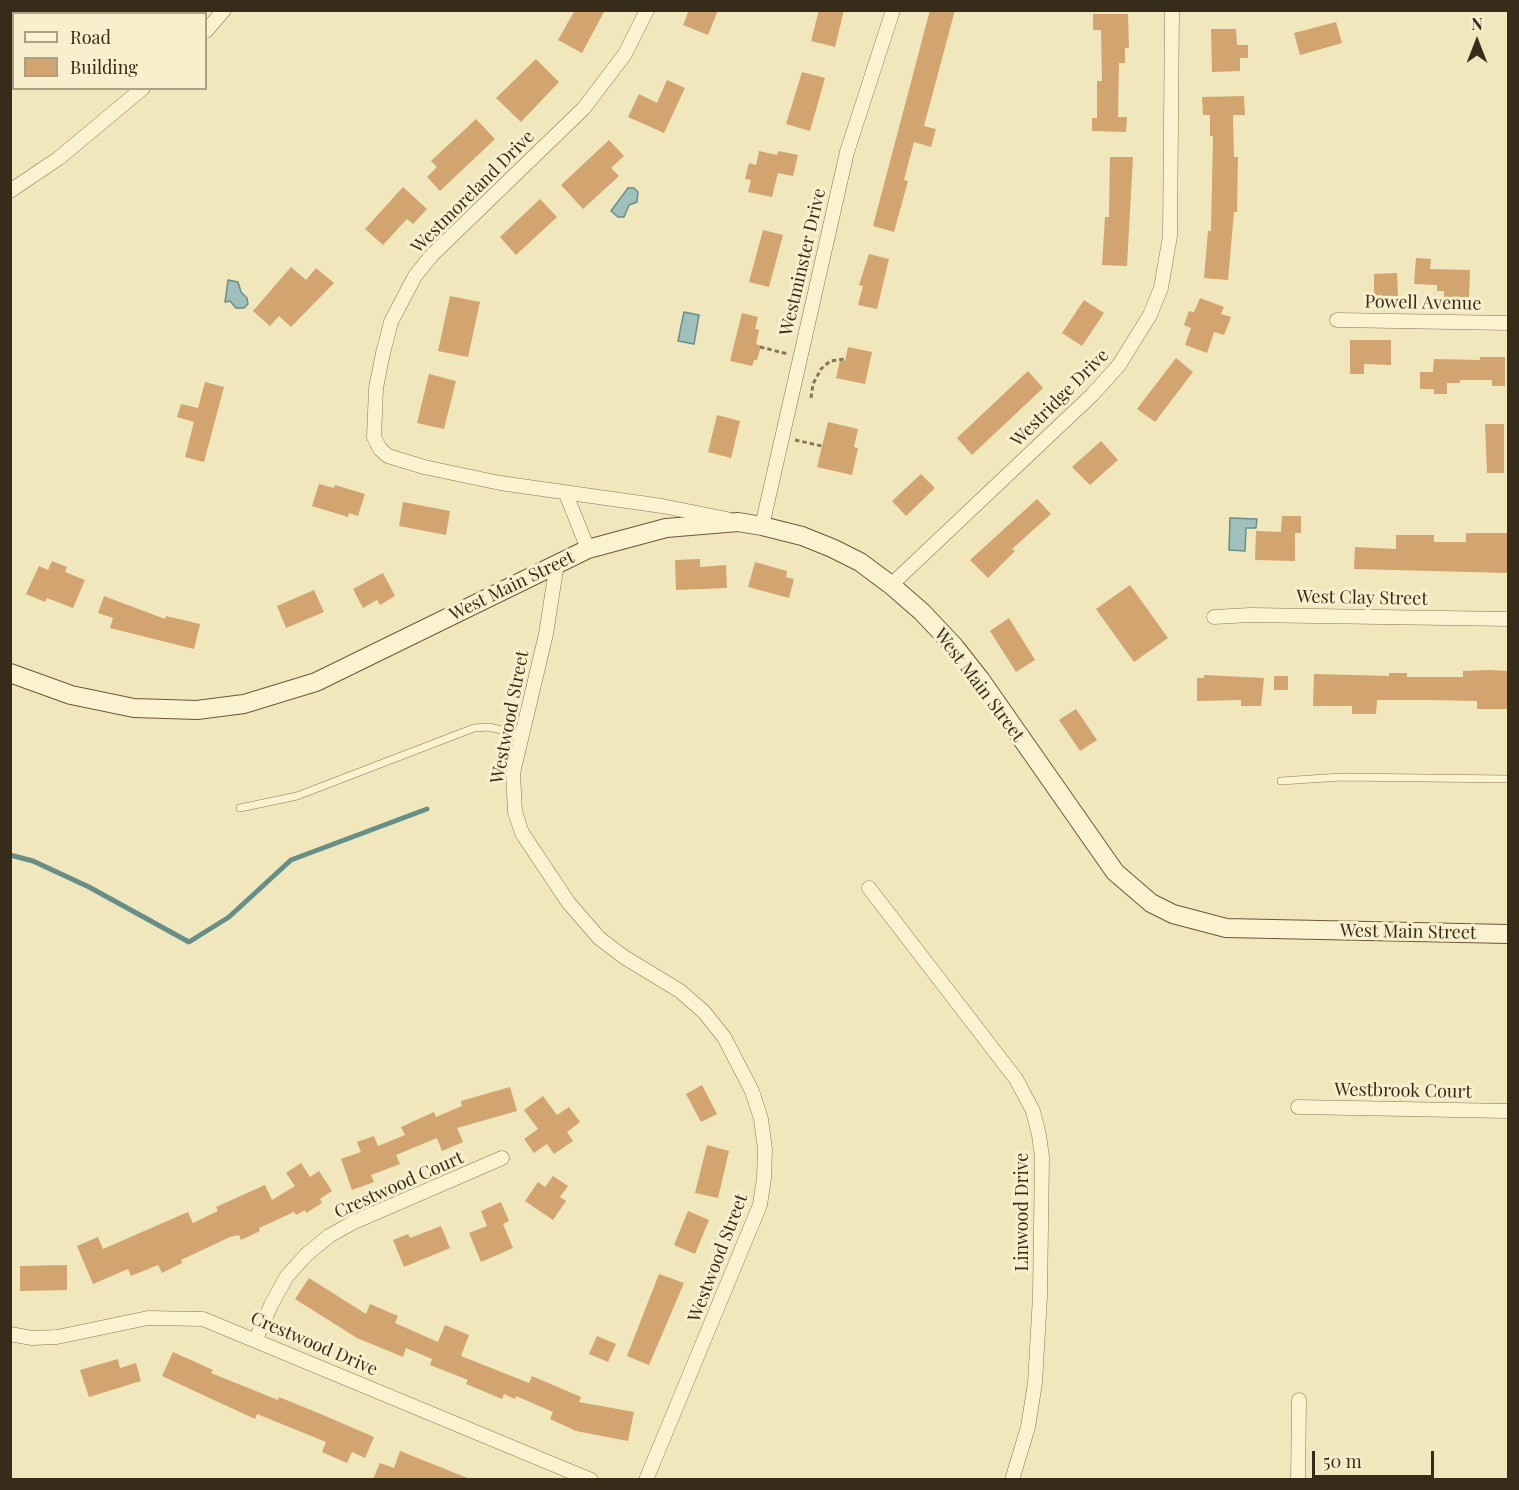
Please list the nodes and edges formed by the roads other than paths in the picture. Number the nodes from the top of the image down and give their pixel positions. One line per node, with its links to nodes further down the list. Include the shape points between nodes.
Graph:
1 (224, 10): 5 (street)
2 (647, 10): 10 (street, Westmoreland Drive, via 625,54 585,108 415,276 392,322 376,388 374,438 388,456 489,481)
3 (893, 10): 12 (street, Westminster Drive, via 847,152)
4 (1172, 10): 15 (street, Westridge Drive, via 1170,236 1161,288 1150,315 1125,357 1092,395)
5 (207, 30)
6 (141, 90): 7 (street, via 59,158)
7 (10, 191)
8 (1337, 320): 9 (street, Powell Avenue)
9 (1509, 323)
10 (566, 494): 11 (street, Westmoreland Drive, via 662,506); 13 (street)
11 (738, 522): 12 (main road, West Main Street); 13 (main road, West Main Street, via 666,528)
12 (762, 526): 15 (main road, West Main Street, via 832,548 860,562)
13 (588, 549): 14 (main road, West Main Street)
14 (557, 563): 18 (main road, West Main Street, via 316,682 244,704 183,711 134,708 72,694); 19 (street, Westwood Street, via 546,634)
15 (891, 585): 24 (main road, West Main Street, via 954,646 1114,872 1151,903 1173,914 1226,928)
16 (1214, 617): 17 (street, West Clay Street)
17 (1509, 619)
18 (10, 672)
19 (522, 735): 22 (lane, via 489,727 474,728 297,796); 32 (street, Westwood Street, via 512,792 522,833 568,902 599,938 704,1012 738,1059 761,1119 765,1149 760,1205)
20 (1509, 779): 21 (lane)
21 (1281, 780)
22 (240, 808)
23 (869, 888): 33 (street, Linwood Drive, via 1016,1078 1033,1111 1039,1135 1040,1296 1035,1383 1028,1427)
24 (1509, 934)
25 (1298, 1107): 26 (street, Westbrook Court)
26 (1509, 1110)
27 (502, 1158): 29 (street, Crestwood Court, via 329,1236 288,1276)
28 (10, 1334): 29 (street, Crestwood Drive, via 57,1337 170,1317 203,1319)
29 (256, 1339): 31 (street, Crestwood Drive)
30 (1299, 1400): 34 (street)
31 (591, 1479)
32 (646, 1479)
33 (1012, 1479)
34 (1298, 1479)

